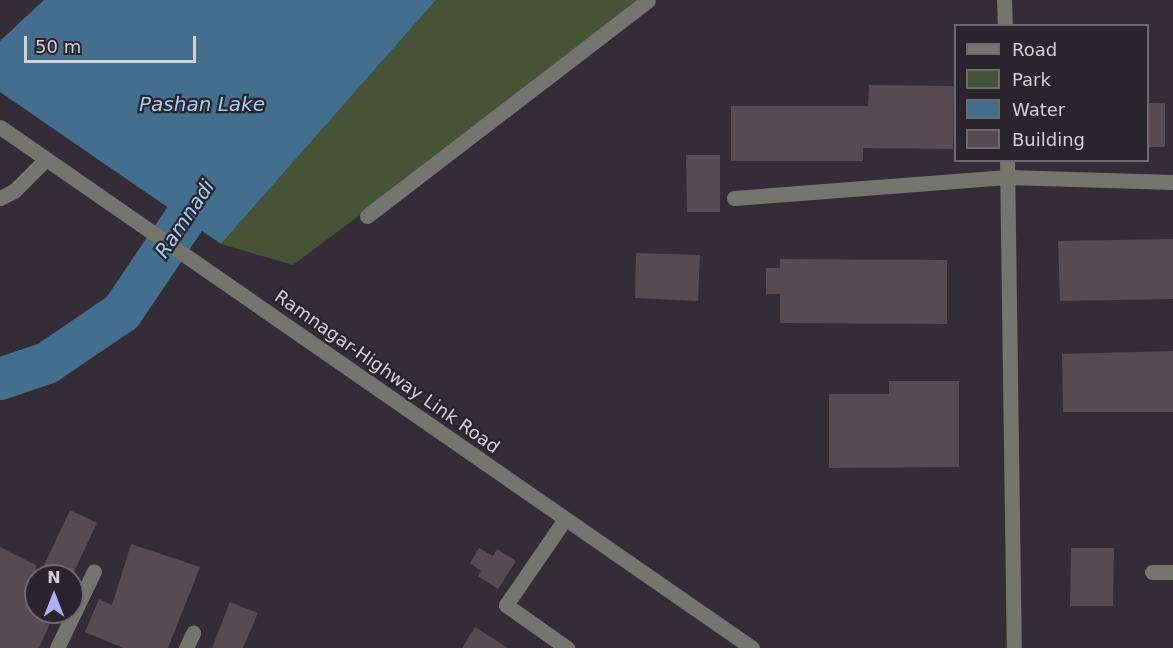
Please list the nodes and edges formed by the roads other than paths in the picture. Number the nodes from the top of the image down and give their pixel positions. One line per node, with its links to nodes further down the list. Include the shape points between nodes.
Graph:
1 (648, 0): 11 (street)
2 (1004, 0): 3 (street)
3 (1005, 24)
4 (0, 127): 5 (street, Ramnagar-Highway Link Road)
5 (46, 159): 9 (street, via 14,191); 12 (street, Ramnagar-Highway Link Road)
6 (1007, 162): 7 (street)
7 (1007, 177): 8 (street); 10 (street); 21 (street)
8 (1173, 182)
9 (0, 198)
10 (734, 198)
11 (368, 216)
12 (565, 519): 19 (street, via 506,605); 20 (street, Ramnagar-Highway Link Road)
13 (94, 571): 17 (street)
14 (1152, 572): 15 (street)
15 (1173, 572)
16 (193, 633): 18 (street)
17 (57, 648)
18 (186, 648)
19 (567, 648)
20 (752, 648)
21 (1014, 648)

